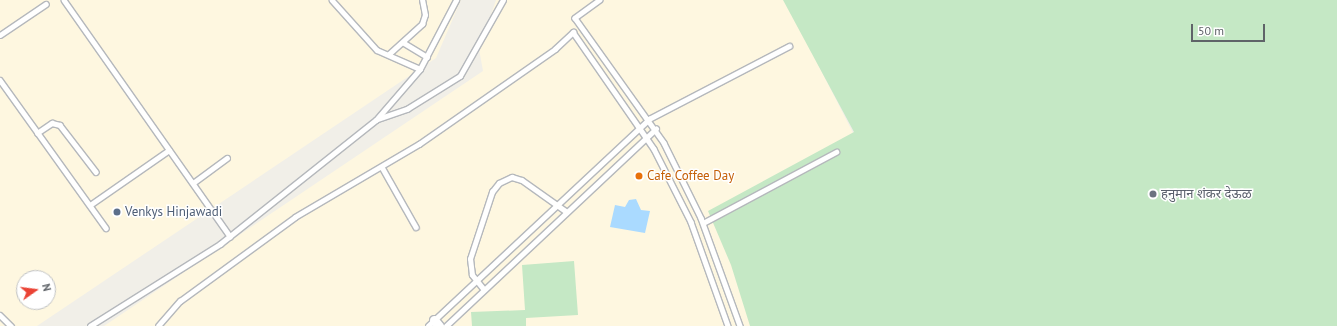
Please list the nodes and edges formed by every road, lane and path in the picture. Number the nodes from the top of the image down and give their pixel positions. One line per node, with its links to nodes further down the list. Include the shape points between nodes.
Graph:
1 (64, 0): 21 (lane)
2 (332, 0): 11 (lane, via 377,50)
3 (422, 0): 9 (lane, via 425,15 422,24)
4 (456, 0): 12 (lane)
5 (503, 0): 16 (lane, via 460,76 407,109)
6 (600, 0): 15 (lane, via 575,18)
7 (46, 4): 8 (lane)
8 (0, 36)
9 (404, 43): 11 (lane); 12 (lane)
10 (789, 46): 15 (lane)
11 (389, 54): 13 (lane)
12 (427, 57): 13 (lane)
13 (420, 69): 16 (lane)
14 (0, 80): 19 (lane)
15 (649, 119): 17 (lane); 18 (lane)
16 (376, 120): 33 (lane)
17 (640, 127): 20 (lane); 24 (lane, via 573,32 555,49); 27 (lane)
18 (656, 129): 20 (lane); 30 (lane)
19 (37, 133): 25 (lane, via 52,123 60,125); 28 (lane)
20 (647, 137): 29 (lane); 42 (lane, via 690,222)
21 (169, 150): 26 (lane); 28 (lane)
22 (836, 152): 30 (lane)
23 (227, 158): 26 (lane)
24 (382, 167): 31 (lane); 40 (lane, via 295,218 180,301)
25 (96, 172)
26 (193, 183): 33 (lane)
27 (558, 204): 29 (lane); 34 (lane); 34 (lane, via 516,177 499,183 492,192 470,259)
28 (90, 205): 32 (lane)
29 (567, 212): 35 (lane)
30 (703, 223): 43 (lane)
31 (416, 227)
32 (106, 228)
33 (230, 236): 39 (lane)
34 (476, 281): 35 (lane); 37 (lane)
35 (484, 290): 41 (lane)
36 (0, 315): 38 (lane)
37 (434, 324)
38 (11, 326)
39 (90, 326)
40 (158, 326)
41 (446, 326)
42 (728, 326)
43 (740, 326)

